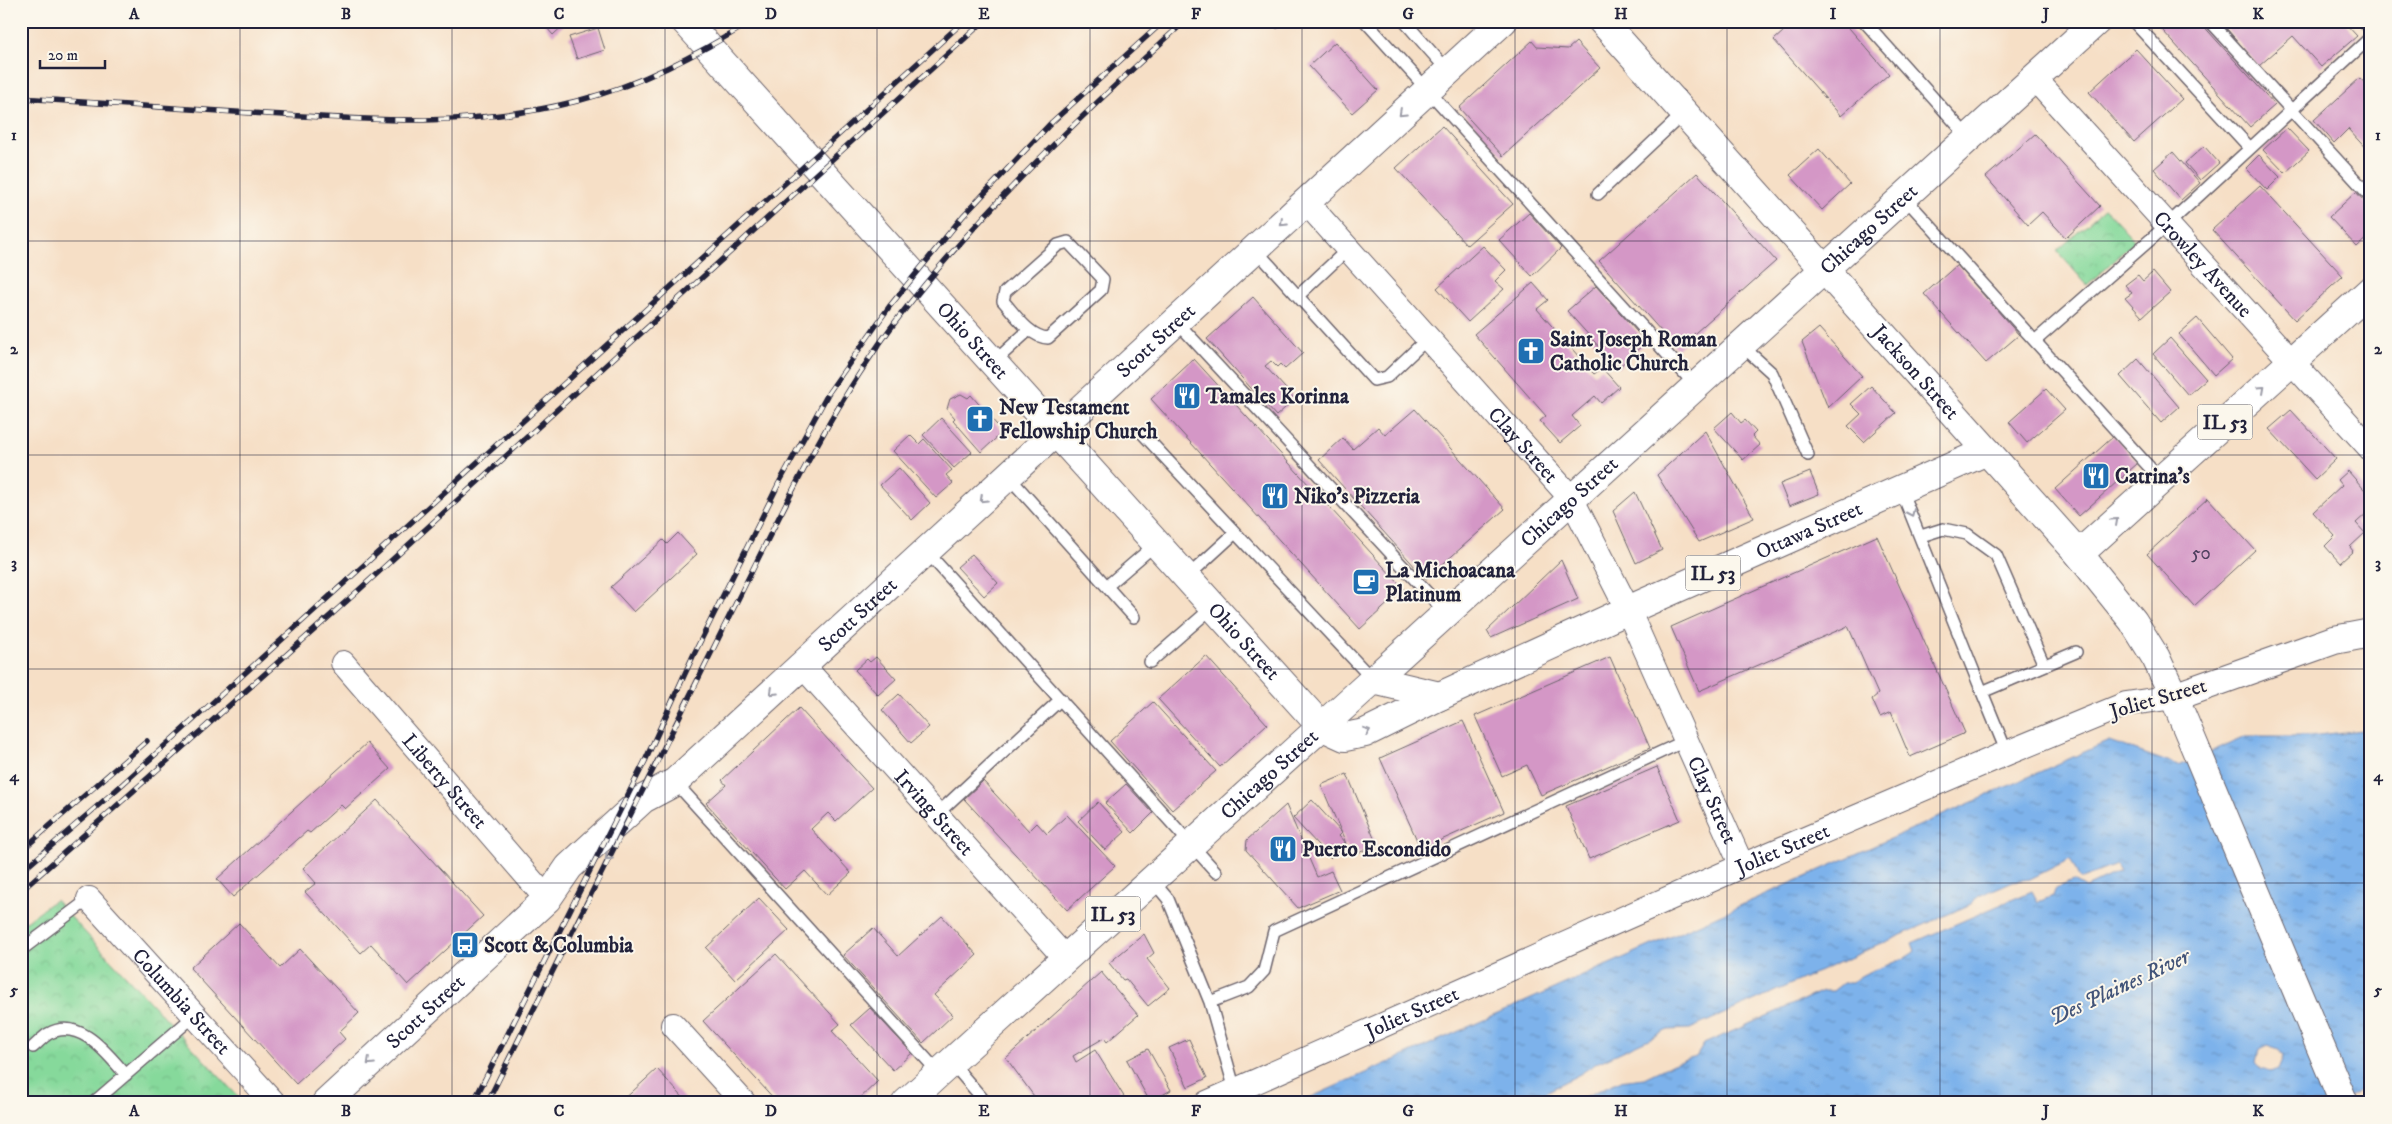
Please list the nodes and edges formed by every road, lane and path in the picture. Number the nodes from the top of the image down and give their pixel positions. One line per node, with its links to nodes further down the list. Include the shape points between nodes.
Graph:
1 (685, 21): 35 (main road, Ohio Street)
2 (1365, 21): 15 (lane)
3 (1404, 21): 13 (lane)
4 (1502, 21): 13 (main road, Scott Street)
5 (1602, 21): 17 (main road, Jackson Street)
6 (1864, 21): 18 (lane)
7 (2097, 21): 14 (main road, Chicago Street)
8 (2133, 21): 19 (lane)
9 (2210, 21): 16 (lane)
10 (2363, 21): 11 (lane)
11 (2371, 29)
12 (2371, 37): 16 (lane)
13 (1448, 71): 15 (main road, Scott Street)
14 (2035, 79): 18 (main road, Chicago Street); 24 (street, Crowley Avenue)
15 (1428, 90): 23 (main road, Scott Street, one-way to 23); 37 (lane)
16 (2292, 111): 19 (lane); 22 (lane)
17 (1685, 112): 20 (lane); 27 (main road, Jackson Street)
18 (1969, 138): 21 (main road, Chicago Street)
19 (2250, 148): 24 (lane)
20 (1598, 194)
21 (1904, 197): 27 (main road, Chicago Street); 33 (lane)
22 (2371, 197)
23 (1306, 202): 25 (main road, Scott Street, one-way to 25); 26 (street, Clay Street)
24 (2167, 225): 33 (lane); 36 (street, Crowley Avenue)
25 (1255, 249): 29 (lane); 30 (main road, Scott Street)
26 (1348, 249): 29 (lane); 32 (street, Clay Street)
27 (1825, 270): 34 (main road, Chicago Street); 41 (main road, Jackson Street)
28 (2371, 290): 36 (main road, IL 53)
29 (1298, 296): 32 (lane, via 1374,380 1387,377)
30 (1176, 321): 38 (main road, Scott Street); 56 (lane)
31 (1029, 330): 31 (lane, via 1040,338 1048,338 1101,290 1103,279 1068,242 1058,245 1005,292 1003,301); 35 (lane)
32 (1428, 338): 46 (street, Clay Street)
33 (2035, 341): 44 (lane)
34 (1741, 345): 37 (main road, Chicago Street); 42 (lane, via 1772,373)
35 (994, 362): 38 (main road, Ohio Street)
36 (2292, 362): 40 (street, Crowley Avenue); 44 (main road, IL 53, one-way to 36)
37 (1696, 386): 46 (main road, Chicago Street)
38 (1056, 432): 43 (main road, Scott Street); 49 (main road, Ohio Street)
39 (1143, 434): 47 (lane)
40 (2370, 446)
41 (1987, 451): 45 (main road, Ottawa Street / IL 53); 51 (main road, Jackson Street)
42 (1808, 455)
43 (1008, 476): 50 (main road, Scott Street, one-way to 50); 53 (lane)
44 (2161, 480): 51 (main road, IL 53, one-way to 44)
45 (1901, 490): 48 (lane, one-way to 48); 55 (main road, Ottawa Street / IL 53)
46 (1571, 498): 55 (street, Clay Street); 56 (main road, Chicago Street)
47 (1235, 533): 52 (lane); 64 (lane)
48 (1921, 536): 63 (lane, via 1943,529 1967,534 1996,555); 65 (lane)
49 (1157, 543): 52 (main road, Ohio Street); 53 (lane)
50 (926, 551): 62 (main road, Scott Street); 68 (lane)
51 (2078, 554): 67 (main road, Jackson Street, via 2134,621)
52 (1187, 577): 54 (main road, Ohio Street)
53 (1107, 586): 57 (lane)
54 (1214, 606): 60 (lane); 69 (main road, Ohio Street)
55 (1628, 610): 66 (main road, Ottawa Street / IL 53); 70 (street, Clay Street)
56 (1445, 612): 64 (main road, Chicago Street)
57 (1134, 616)
58 (2371, 633): 67 (main road, Joliet Street, via 2334,640)
59 (2076, 652): 63 (lane)
60 (1150, 662)
61 (343, 663): 79 (street, Liberty Street)
62 (802, 665): 72 (main road, Scott Street, one-way to 72); 73 (street, Irving Street)
63 (2044, 665): 65 (lane)
64 (1372, 680): 66 (main road); 69 (main road, Chicago Street)
65 (1982, 692): 71 (lane)
66 (1440, 696): 69 (main road, Ottawa Street, one-way to 66, via 1345,737 1365,733)
67 (2174, 697): 71 (street, Joliet Street, via 2126,704); 96 (main road, Jackson Street)
68 (1061, 699): 73 (lane); 74 (lane)
69 (1322, 726): 74 (main road, Chicago Street / IL 53)
70 (1687, 740): 75 (street, Clay Street); 82 (lane, via 1274,931 1264,971 1249,987)
71 (2007, 753): 75 (street, Joliet Street)
72 (675, 782): 79 (main road, Scott Street, one-way to 79, via 644,799 616,823 569,867); 86 (lane)
73 (936, 814): 81 (street, Irving Street)
74 (1192, 843): 76 (lane); 77 (main road, Chicago Street / IL 53)
75 (1742, 866): 88 (street, Joliet Street)
76 (1216, 872)
77 (1151, 878): 81 (main road, Chicago Street / IL 53); 82 (lane, via 1168,899)
78 (89, 899): 80 (lane); 83 (street, Columbia Street)
79 (547, 899): 92 (main road, Scott Street, one-way to 92)
80 (21, 950)
81 (1066, 958): 86 (main road, Chicago Street / IL 53)
82 (1210, 1002): 88 (lane)
83 (194, 1016): 87 (lane); 91 (street, Columbia Street)
84 (673, 1024): 93 (street)
85 (33, 1047): 87 (lane, via 50,1033 69,1030 87,1035)
86 (945, 1068): 89 (lane); 94 (main road, Chicago Street / IL 53)
87 (126, 1075): 90 (lane)
88 (1235, 1090): 95 (street, Joliet Street)
89 (982, 1098)
90 (94, 1103)
91 (274, 1103)
92 (326, 1103)
93 (744, 1103)
94 (906, 1103)
95 (1207, 1103)
96 (2344, 1103)

